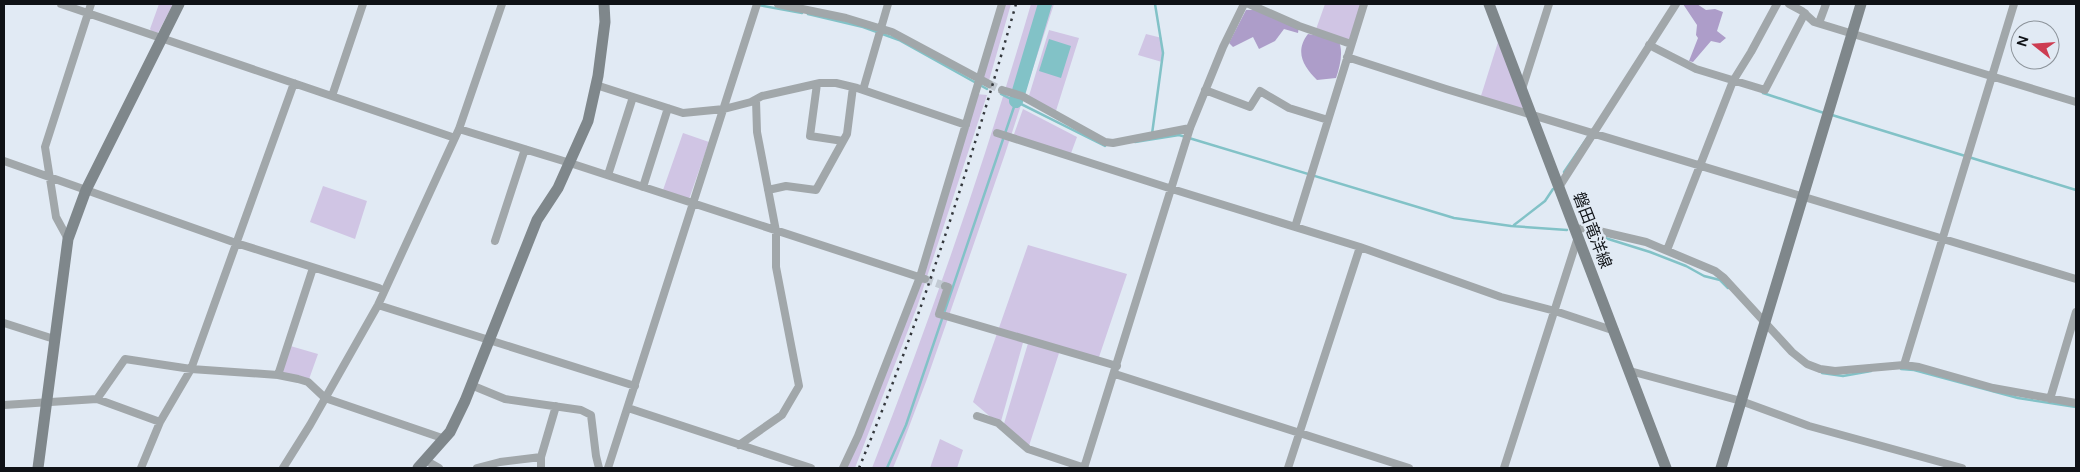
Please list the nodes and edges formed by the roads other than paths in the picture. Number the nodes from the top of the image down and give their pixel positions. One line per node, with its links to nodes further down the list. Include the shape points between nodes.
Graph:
1 (61, 4): 22 (street)
2 (91, 4): 22 (street)
3 (179, 4): 27 (street)
4 (363, 4): 43 (street)
5 (502, 4): 53 (street)
6 (604, 4): 37 (street, via 605,22)
7 (757, 4): 48 (street)
8 (778, 4): 25 (street)
9 (888, 4): 25 (street)
10 (1002, 4): 32 (street)
11 (1244, 4): 42 (street)
12 (1249, 4): 28 (street, via 1298,26)
13 (1364, 4): 28 (street)
14 (1489, 4): 39 (street, 磐田竜洋線)
15 (1549, 4): 39 (street)
16 (1676, 4): 29 (street)
17 (1776, 4): 33 (street)
18 (1789, 4): 23 (street)
19 (1826, 4): 24 (street)
20 (1862, 4): 26 (street)
21 (2014, 4): 31 (street)
22 (88, 13): 27 (street); 63 (street, via 45,147)
23 (1805, 13): 24 (street); 33 (street, via 1765,90)
24 (1819, 23): 26 (street)
25 (881, 28): 32 (street); 40 (street)
26 (1852, 34): 31 (street); 69 (street)
27 (162, 38): 34 (street); 66 (street)
28 (1351, 44): 30 (street)
29 (1649, 45): 33 (street, via 1696,70); 55 (street)
30 (1347, 57): 49 (street); 50 (street)
31 (1992, 76): 46 (street); 75 (street)
32 (980, 79): 36 (street); 51 (street)
33 (1733, 80): 61 (street)
34 (294, 84): 43 (street); 77 (street)
35 (817, 84): 38 (street, via 836,83); 45 (street); 57 (street, via 810,136)
36 (989, 84)
37 (596, 85): 44 (street); 60 (street, via 588,121)
38 (853, 87): 40 (street); 57 (street, via 847,134)
39 (1522, 89): 49 (street, 磐田竜洋線)
40 (863, 90): 51 (street)
41 (1002, 90): 52 (street, via 1022,96 1105,142)
42 (1206, 90): 50 (street, via 1250,108 1260,91 1289,108); 52 (street)
43 (332, 96): 56 (street)
44 (633, 97): 47 (street); 62 (street)
45 (756, 100): 48 (street); 67 (street, via 757,132)
46 (2076, 102)
47 (668, 108): 48 (street, via 683,113); 64 (street)
48 (724, 109): 70 (street)
49 (1531, 114): 55 (street); 65 (street, 磐田竜洋線)
50 (1328, 120): 71 (street)
51 (966, 125): 81 (street)
52 (1190, 128): 68 (street)
53 (459, 129): 56 (street); 58 (street)
54 (997, 132): 68 (street)
55 (1593, 133): 61 (street); 65 (street)
56 (455, 138): 85 (street)
57 (843, 141): 67 (street, via 816,190 786,186)
58 (524, 149): 60 (street); 76 (street)
59 (4, 161): 63 (street)
60 (570, 162): 62 (street); 92 (street, via 537,220)
61 (1700, 165): 69 (street); 79 (street)
62 (608, 175): 64 (street)
63 (49, 177): 66 (street); 74 (street, via 56,217)
64 (643, 187): 70 (street)
65 (1559, 187): 73 (street, 磐田竜洋線)
66 (86, 190): 74 (street); 77 (street)
67 (768, 190): 72 (street)
68 (1172, 190): 71 (street); 94 (street)
69 (1803, 196): 75 (street); 89 (street)
70 (693, 203): 72 (street); 100 (street)
71 (1295, 227): 78 (street)
72 (776, 231): 81 (street); 114 (street, via 776,267 799,386 782,415)
73 (1577, 232): 79 (street, via 1586,228); 86 (street); 90 (street, 磐田竜洋線)
74 (68, 239): 91 (street)
75 (1943, 239): 82 (street); 93 (street)
76 (495, 242)
77 (236, 243): 80 (street); 95 (street)
78 (1360, 247): 86 (street, via 1501,297); 112 (street)
79 (1667, 250): 89 (street, via 1715,271)
80 (314, 268): 84 (street); 98 (street)
81 (923, 278): 126 (street)
82 (2076, 279)
83 (944, 286): 94 (street, via 948,287 939,314)
84 (379, 288)
85 (378, 305): 92 (street); 101 (street)
86 (1555, 311): 90 (street); 130 (street)
87 (2076, 312): 103 (street)
88 (4, 322): 91 (street)
89 (1765, 322): 93 (street, via 1792,352 1820,369 1835,372); 104 (street)
90 (1615, 331): 96 (street, 磐田竜洋線)
91 (54, 339): 106 (street)
92 (489, 340): 99 (street); 100 (street)
93 (1904, 365): 103 (street)
94 (1117, 366): 97 (street)
95 (192, 369): 98 (street); 102 (street, via 125,358); 111 (street)
96 (1630, 371): 104 (street); 131 (street, 磐田竜洋線)
97 (1115, 374): 112 (street); 127 (street)
98 (278, 375): 101 (street, via 308,382)
99 (471, 385): 108 (street, via 505,399); 113 (street)
100 (634, 386): 109 (street)
101 (325, 398): 113 (street); 119 (street)
102 (97, 399): 106 (street); 111 (street)
103 (2050, 399): 105 (street)
104 (1741, 401): 132 (street); 133 (street, via 1809,426)
105 (2076, 403)
106 (47, 404): 107 (street); 117 (street)
107 (4, 405)
108 (556, 406): 115 (street); 123 (street, via 581,410 590,415)
109 (628, 408): 114 (street); 124 (street)
110 (977, 416): 127 (street, via 998,423 1028,448)
111 (160, 422): 118 (street)
112 (1299, 433): 128 (street); 129 (street)
113 (445, 439): 116 (street)
114 (739, 445): 125 (street)
115 (541, 457): 121 (street); 122 (street)
116 (422, 464): 120 (street)
117 (38, 468)
118 (141, 468)
119 (283, 468)
120 (439, 468)
121 (477, 468)
122 (541, 468)
123 (600, 468)
124 (608, 468)
125 (811, 468)
126 (843, 468)
127 (1085, 468)
128 (1288, 468)
129 (1409, 468)
130 (1504, 468)
131 (1666, 468)
132 (1721, 468)
133 (1962, 468)

